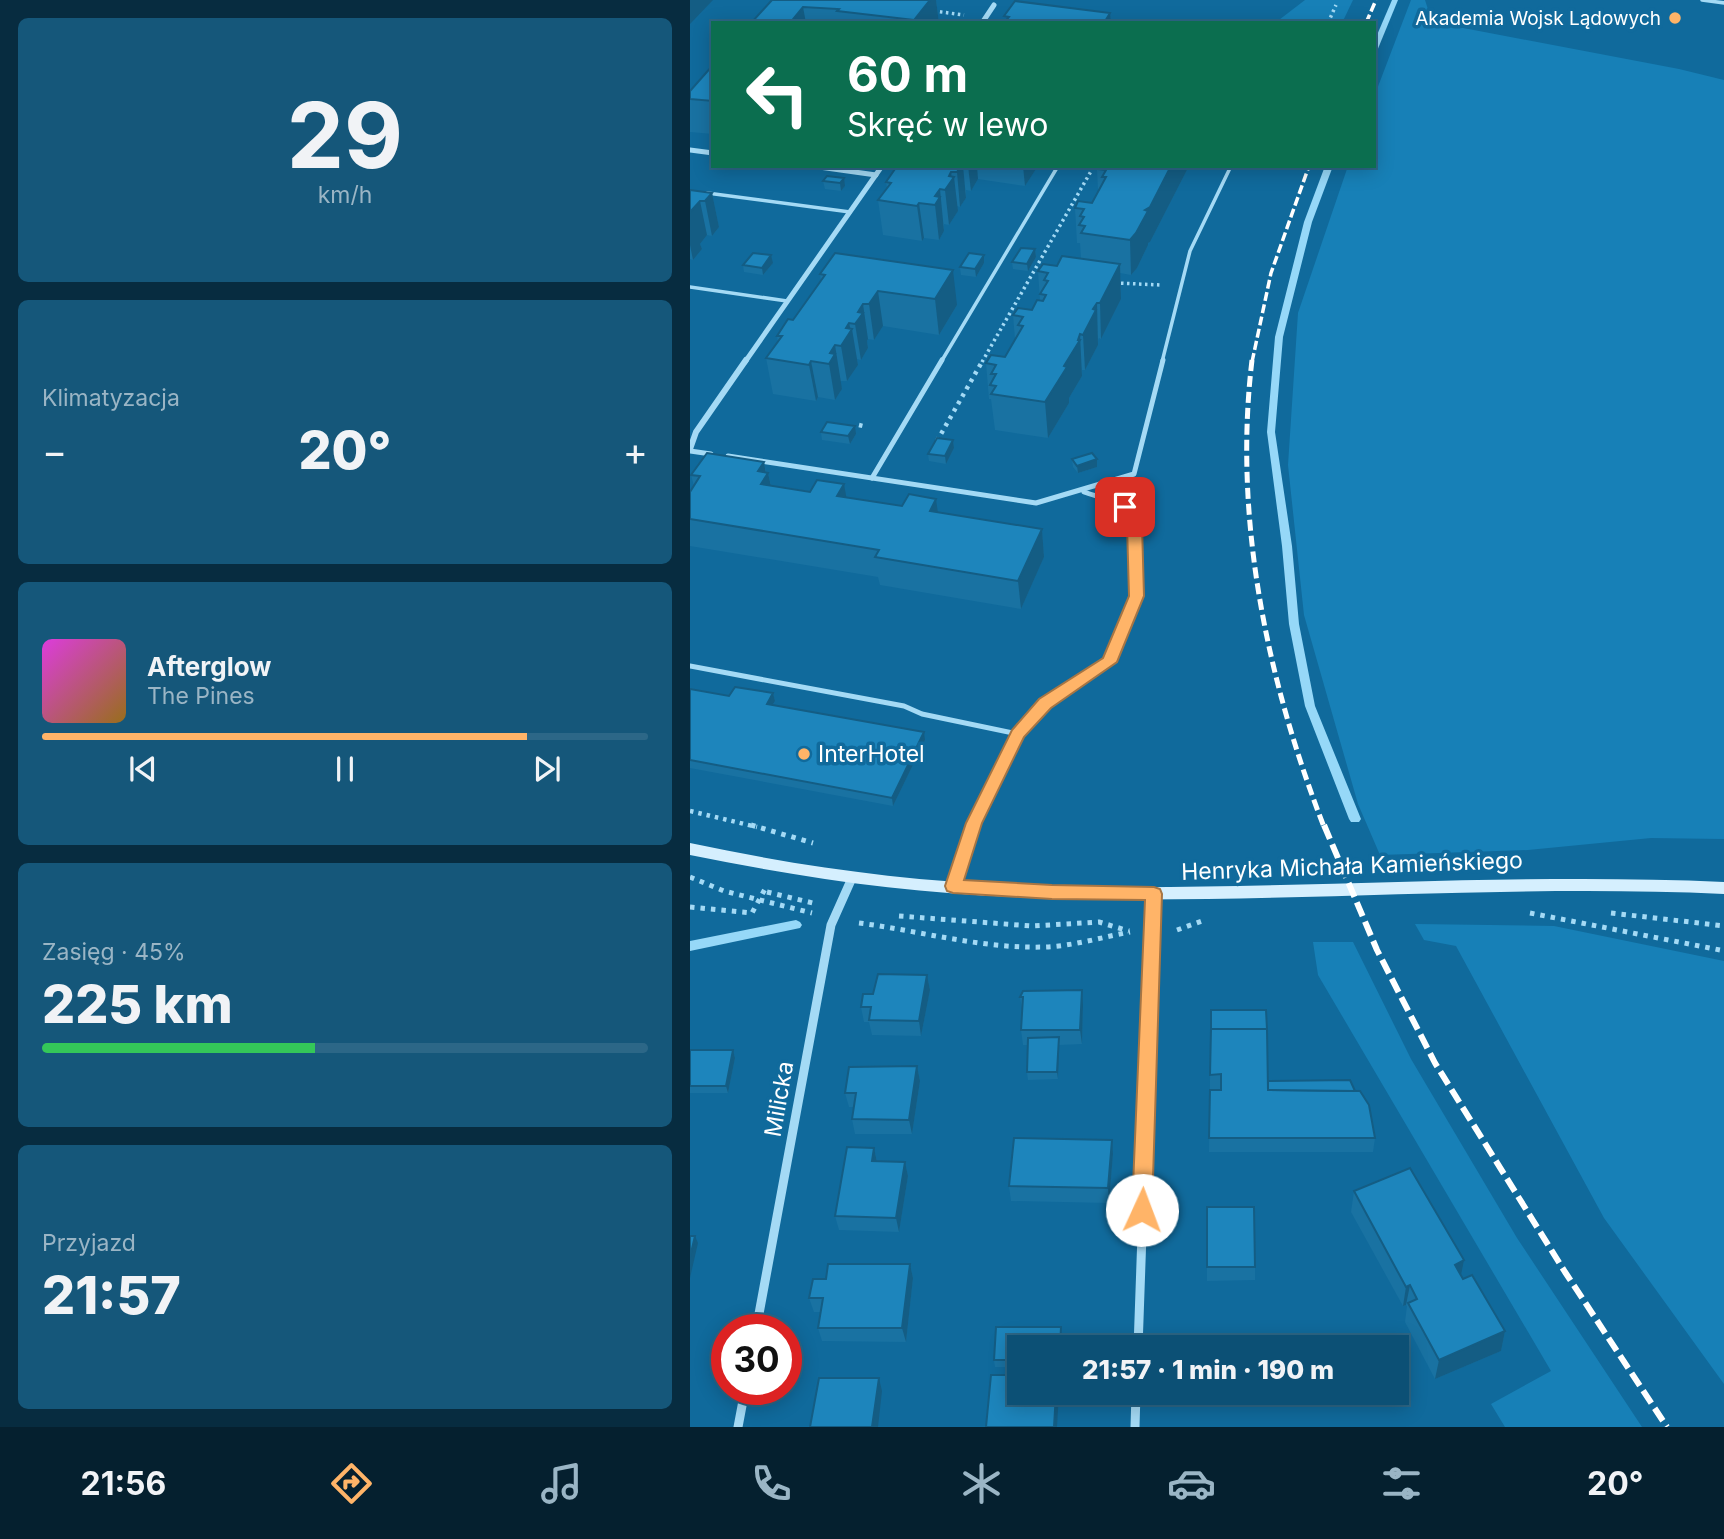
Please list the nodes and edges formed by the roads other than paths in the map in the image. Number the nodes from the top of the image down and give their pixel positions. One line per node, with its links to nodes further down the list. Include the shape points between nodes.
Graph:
1 (1702, 0): 2 (lane)
2 (1724, 3)
3 (994, 5): 4 (street)
4 (984, 20)
5 (690, 150): 6 (street)
6 (711, 153)
7 (825, 168): 11 (street)
8 (881, 168): 11 (street)
9 (1057, 168): 17 (lane)
10 (1230, 168): 18 (lane, via 1190,251 1134,474)
11 (876, 175): 13 (street)
12 (703, 192): 13 (lane)
13 (850, 212): 15 (street)
14 (690, 287): 15 (lane)
15 (787, 301): 16 (street, via 696,432)
16 (690, 450): 17 (lane)
17 (872, 478): 18 (lane, via 1036,503)
18 (1083, 491): 20 (lane, via 1125,507 1130,514 1137,596 1109,662 1045,704)
19 (690, 666): 20 (lane, via 904,706)
20 (1018, 734): 23 (lane, via 974,823)
21 (690, 849): 22 (street, Henryka Michała Kamieńskiego)
22 (852, 878): 23 (street, Henryka Michała Kamieńskiego); 26 (street, Milicka, via 831,925)
23 (953, 886): 25 (street, Henryka Michała Kamieńskiego)
24 (1724, 888): 25 (street, Henryka Michała Kamieńskiego, via 1516,884)
25 (1154, 894): 27 (street)
26 (759, 1314)
27 (1138, 1335)
28 (742, 1405): 30 (street)
29 (1136, 1405): 31 (street)
30 (738, 1427)
31 (1135, 1427)

